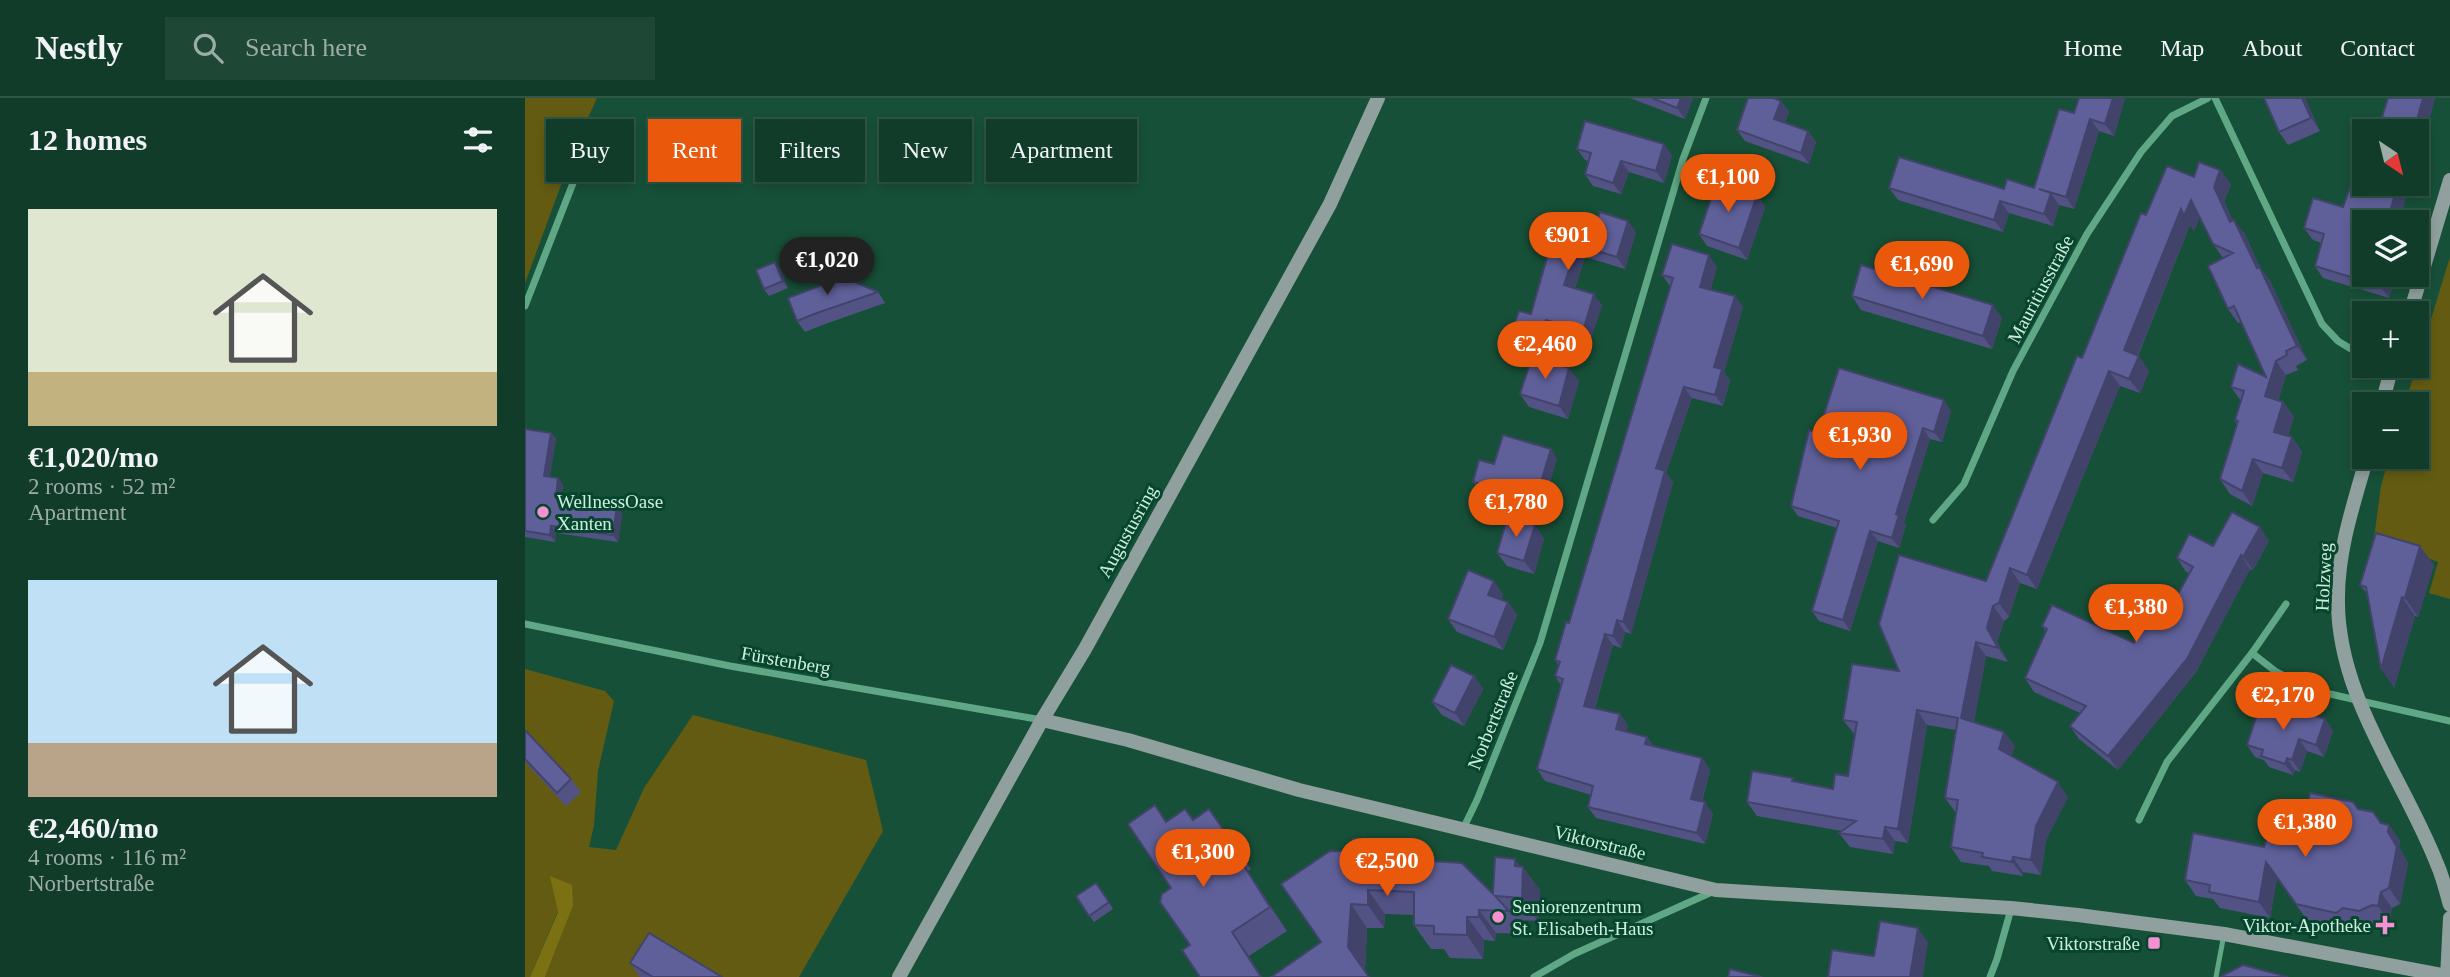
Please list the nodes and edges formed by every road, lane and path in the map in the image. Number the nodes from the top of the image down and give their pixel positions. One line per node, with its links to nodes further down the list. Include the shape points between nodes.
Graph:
1 (1378, 98): 16 (street, Augustusring, via 1330,204)
2 (1706, 98): 19 (street, Norbertstraße, via 1683,159 1540,643)
3 (2208, 98): 11 (street, Mauritiusstraße, via 2172,116 2141,152 2095,222 2013,371 1964,484)
4 (2215, 98): 9 (street, via 2322,324)
5 (2450, 180): 7 (street)
6 (573, 182): 8 (street)
7 (2414, 301)
8 (525, 306)
9 (2352, 350)
10 (2364, 469): 15 (street, Holzweg, via 2343,540 2337,598 2343,650)
11 (1933, 520)
12 (2286, 604): 14 (street, Holzweg)
13 (525, 624): 16 (street, Fürstenberg, via 730,666)
14 (2252, 653): 15 (street, via 2308,689); 18 (street, Holzweg, via 2167,762)
15 (2358, 700): 17 (street); 21 (street, Holzweg, via 2438,865)
16 (1042, 720): 19 (street, Viktorstraße); 25 (street, Augustusring)
17 (2450, 721)
18 (2139, 820)
19 (1463, 829): 20 (street, Viktorstraße)
20 (1716, 890): 22 (street, Viktorstraße); 26 (street)
21 (2450, 905)
22 (2011, 908): 24 (street, Viktorstraße); 27 (street)
23 (2450, 918): 29 (street)
24 (2224, 934): 28 (lane); 29 (street, Viktorstraße)
25 (899, 977)
26 (1534, 977)
27 (1990, 977)
28 (2216, 977)
29 (2448, 977)

